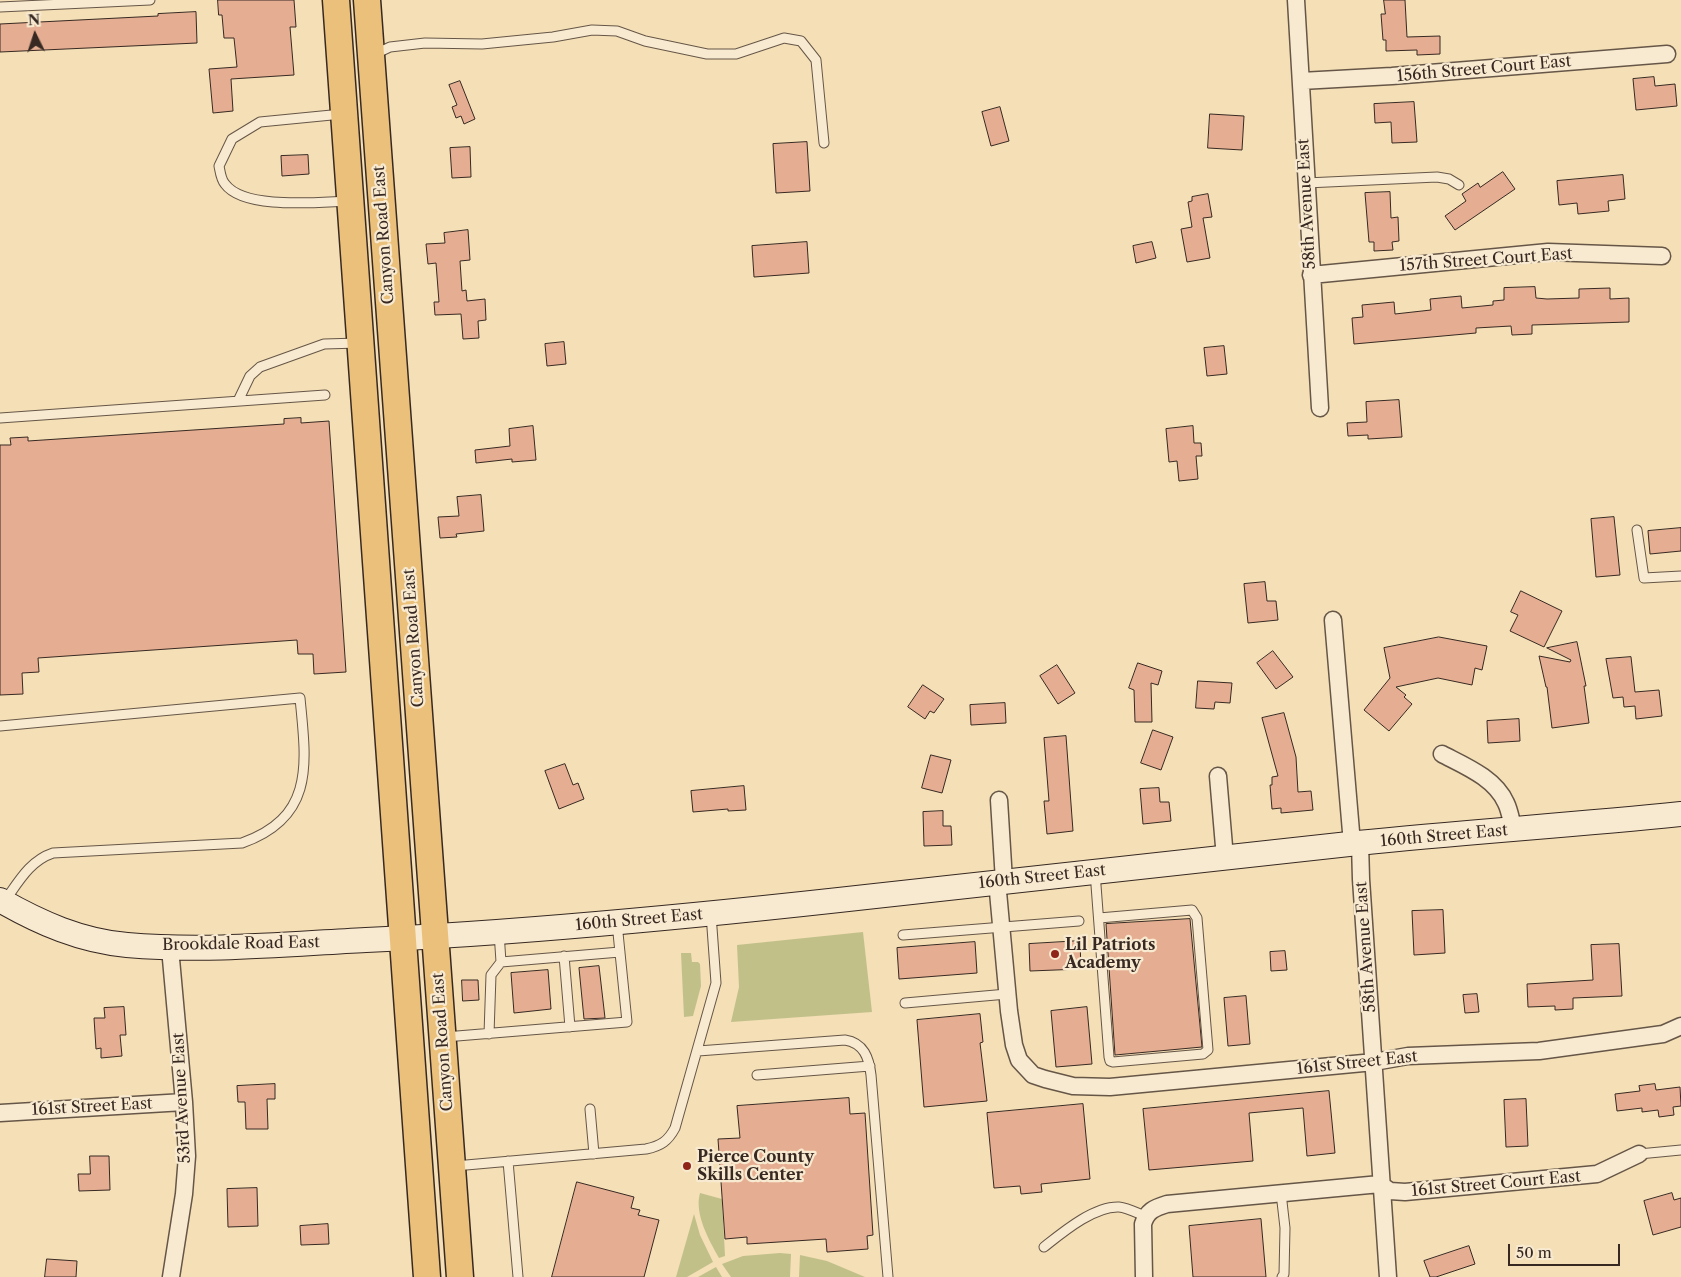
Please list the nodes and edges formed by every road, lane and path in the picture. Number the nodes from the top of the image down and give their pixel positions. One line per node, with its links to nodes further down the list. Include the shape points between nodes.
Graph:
1 (150, 0): 5 (lane)
2 (336, 0): 9 (main road, Canyon Road East)
3 (367, 0): 7 (main road, Canyon Road East)
4 (1296, 0): 8 (street, 58th Avenue East)
5 (0, 8)
6 (1667, 54): 8 (street, 156th Street Court East)
7 (371, 57): 10 (lane, via 390,47 425,43 482,44 592,30 616,31 707,54 736,54 784,38 801,41 816,60); 42 (main road, Canyon Road East)
8 (1301, 81): 11 (street, 58th Avenue East)
9 (344, 114): 13 (main road, Canyon Road East); 13 (lane, via 260,122 232,139 219,166 224,184 240,196 272,203)
10 (824, 143)
11 (1306, 183): 12 (lane, via 1437,177); 15 (street, 58th Avenue East)
12 (1459, 185)
13 (350, 201): 16 (main road, Canyon Road East)
14 (1662, 256): 15 (street, 157th Street Court East, via 1548,252)
15 (1311, 275): 19 (street, 58th Avenue East)
16 (360, 343): 18 (lane, via 324,344 260,367 250,376); 43 (main road, Canyon Road East)
17 (325, 395): 18 (lane)
18 (238, 401): 20 (lane)
19 (1320, 408)
20 (0, 418)
21 (1637, 530): 22 (lane, via 1644,578)
22 (1681, 576)
23 (1333, 620): 30 (street, 58th Avenue East, via 1351,832)
24 (0, 726): 34 (lane, via 300,698 305,752 303,780 292,806 275,825 254,839 242,843 44,856 31,866)
25 (1442, 754): 29 (street, via 1493,784 1506,803)
26 (1218, 776): 31 (street)
27 (999, 800): 33 (street)
28 (1681, 814): 29 (main road, 160th Street East)
29 (1514, 830): 30 (main road, 160th Street East)
30 (1360, 843): 31 (main road, 160th Street East); 55 (street, 58th Avenue East)
31 (1225, 858): 32 (main road, 160th Street East)
32 (1096, 872): 33 (main road, 160th Street East); 36 (lane)
33 (1001, 881): 35 (main road, 160th Street East); 39 (street)
34 (2, 901): 44 (main road, Brookdale Road East, via 32,918 77,935 109,943)
35 (711, 914): 38 (main road, 160th Street East); 54 (lane, via 716,983)
36 (1099, 918): 36 (lane, via 1110,1061 1206,1052 1208,1040 1197,918 1192,910)
37 (1079, 921): 39 (lane)
38 (617, 922): 40 (main road, 160th Street East); 45 (lane)
39 (1002, 928): 41 (lane); 48 (street)
40 (499, 932): 42 (main road, 160th Street East); 47 (lane)
41 (902, 936)
42 (435, 937): 43 (main road, 160th Street East); 53 (main road, Canyon Road East)
43 (402, 938): 44 (main road, Brookdale Road East); 71 (main road, Canyon Road East)
44 (170, 948): 58 (street, 53rd Avenue East)
45 (620, 952): 46 (lane); 51 (lane, via 627,1022)
46 (564, 956): 47 (lane); 51 (lane)
47 (501, 962): 52 (lane, via 491,975)
48 (1008, 994): 49 (lane); 55 (street, 161st Street East, via 1014,1046 1019,1060 1033,1074 1045,1080 1073,1086 1110,1087)
49 (904, 1003)
50 (1681, 1026): 55 (street, 161st Street East, via 1663,1034 1539,1051 1408,1056)
51 (570, 1027): 52 (lane)
52 (489, 1034): 53 (lane)
53 (442, 1038): 65 (main road, Canyon Road East)
54 (698, 1051): 56 (lane, via 845,1040 863,1049); 62 (lane, via 670,1138 656,1147)
55 (1374, 1062): 66 (street, 58th Avenue East)
56 (870, 1066): 57 (lane); 74 (lane)
57 (757, 1075)
58 (184, 1102): 60 (street, 161st Street East); 70 (street, 53rd Avenue East, via 187,1156)
59 (590, 1108): 62 (lane)
60 (0, 1113)
61 (1681, 1150): 63 (lane)
62 (594, 1154): 64 (lane)
63 (1639, 1154): 66 (street, 161st Street Court East, via 1597,1174 1404,1192 1390,1190)
64 (508, 1161): 65 (lane); 73 (lane)
65 (452, 1166): 72 (main road, Canyon Road East)
66 (1380, 1184): 67 (street, 161st Street Court East); 77 (street, 58th Avenue East)
67 (1281, 1193): 68 (street, 161st Street Court East, via 1167,1204 1151,1209); 76 (lane, via 1285,1228)
68 (1145, 1216): 69 (lane, via 1118,1207 1099,1211 1070,1226); 75 (street)
69 (1044, 1247)
70 (171, 1277)
71 (427, 1277)
72 (460, 1277)
73 (518, 1277)
74 (888, 1277)
75 (1144, 1277)
76 (1282, 1277)
77 (1388, 1277)

